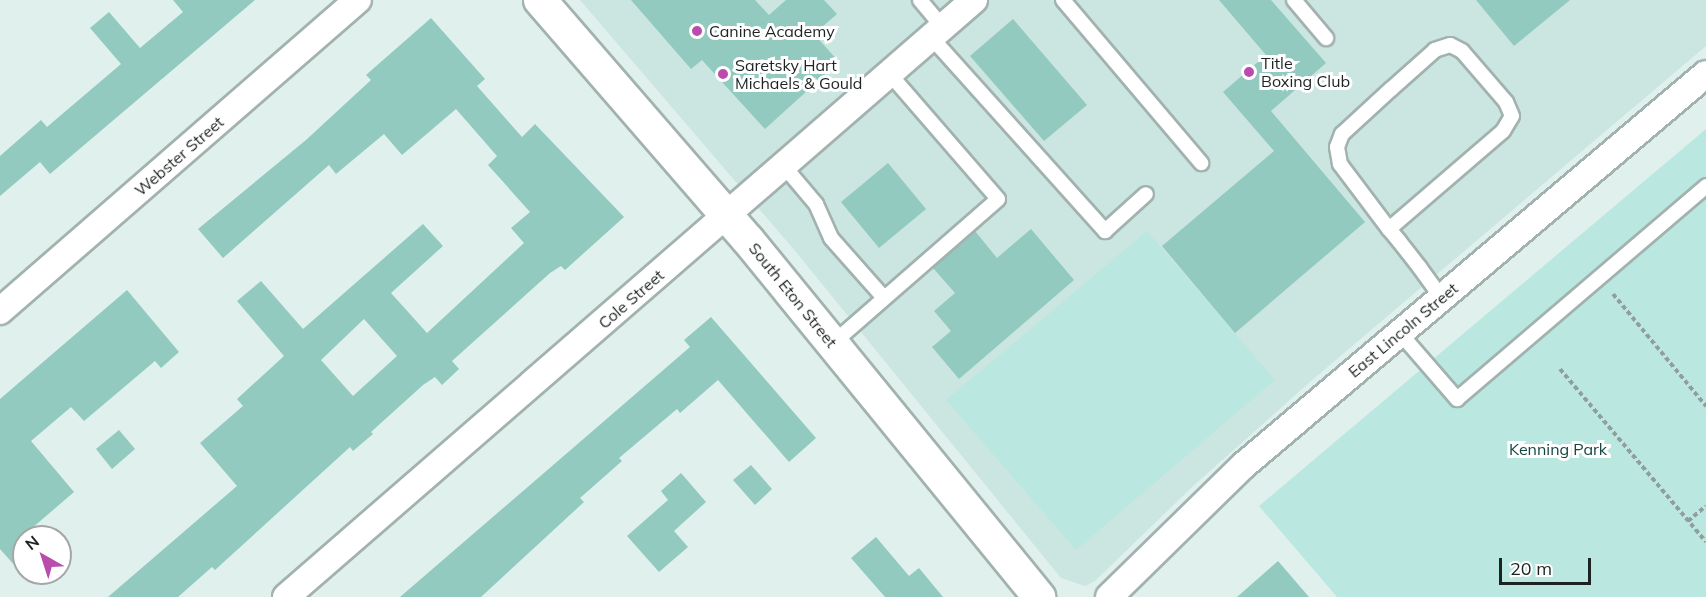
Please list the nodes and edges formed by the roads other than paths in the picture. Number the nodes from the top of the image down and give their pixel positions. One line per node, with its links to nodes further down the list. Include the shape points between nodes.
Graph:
1 (358, 0): 19 (street, Webster Street)
2 (540, 0): 15 (street, South Eton Street)
3 (920, 0): 7 (lane)
4 (974, 0): 7 (street, Cole Street)
5 (1063, 0): 11 (lane)
6 (1294, 0): 8 (lane)
7 (937, 32): 9 (street, Cole Street); 14 (lane, via 1105,231)
8 (1326, 38)
9 (889, 73): 12 (street, Cole Street); 18 (lane, via 998,199)
10 (1706, 74): 17 (street, East Lincoln Street)
11 (1201, 163)
12 (783, 165): 15 (street, Cole Street); 18 (lane, via 816,204 831,238)
13 (1706, 186): 20 (lane, via 1457,399)
14 (1146, 194)
15 (727, 216): 21 (street, South Eton Street); 22 (street, Cole Street)
16 (1389, 229): 16 (lane, via 1340,164 1337,147 1342,134 1374,104 1435,50 1450,45 1477,68 1506,102 1512,116 1503,131); 17 (lane)
17 (1442, 297): 20 (street, East Lincoln Street)
18 (884, 298): 21 (lane)
19 (0, 311)
20 (1400, 332): 24 (street, East Lincoln Street, via 1244,465)
21 (832, 344): 23 (street, South Eton Street)
22 (286, 597)
23 (1039, 597)
24 (1109, 597)

